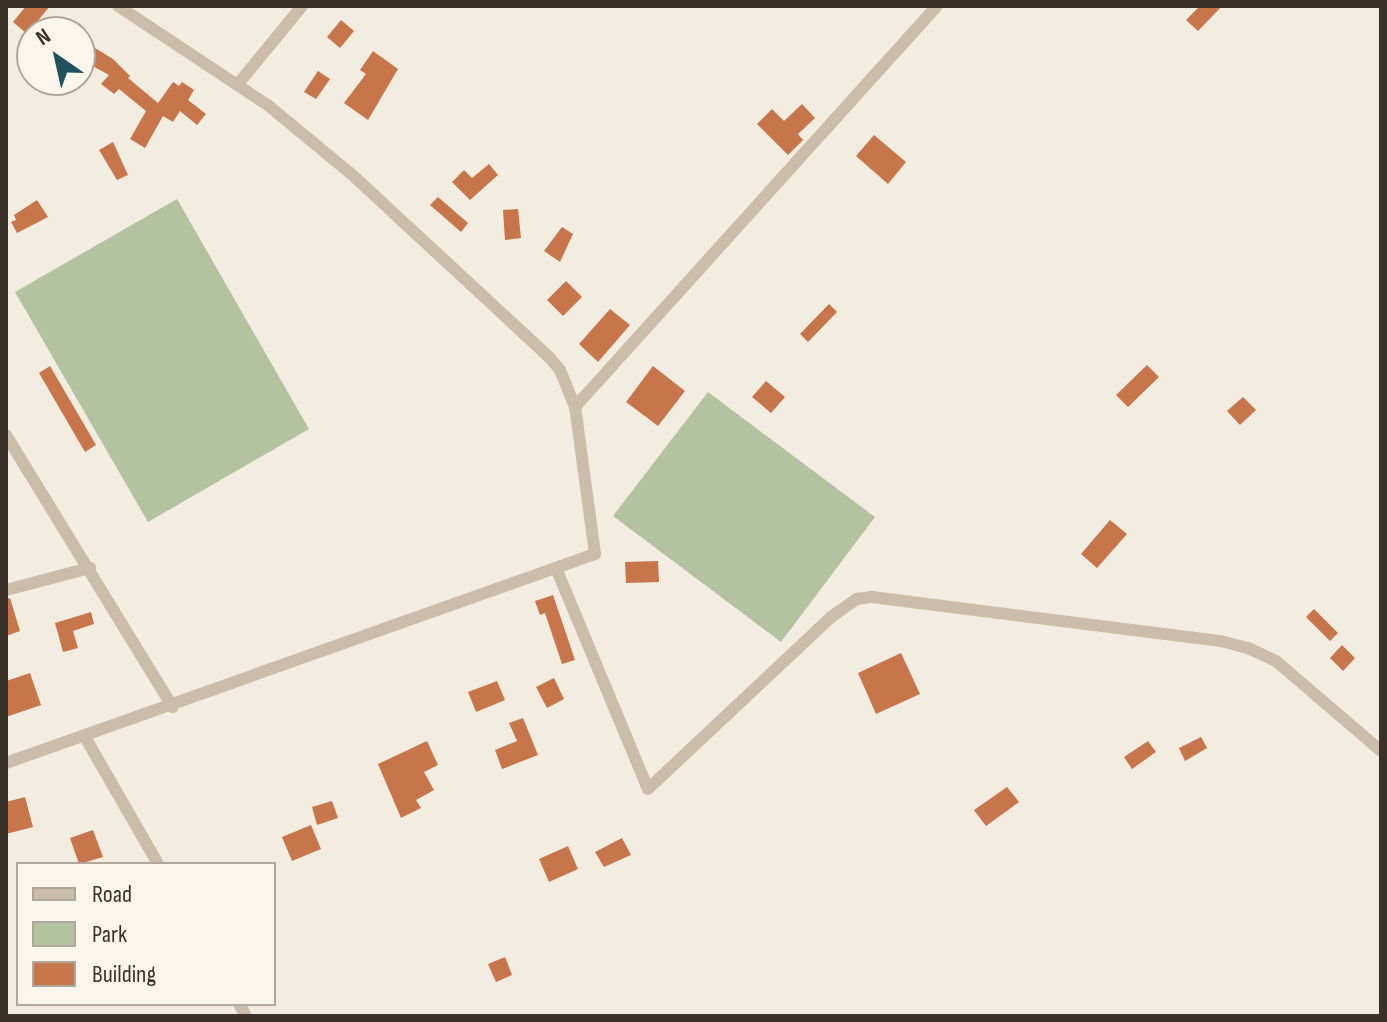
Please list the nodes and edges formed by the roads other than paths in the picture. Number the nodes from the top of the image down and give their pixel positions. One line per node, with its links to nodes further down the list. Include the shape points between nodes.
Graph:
1 (118, 6): 4 (street)
2 (302, 6): 4 (street)
3 (937, 6): 5 (street)
4 (238, 84): 5 (street, via 350,173 542,350 560,370)
5 (575, 407): 8 (street, via 595,554)
6 (6, 435): 7 (street)
7 (90, 568): 9 (street); 10 (street)
8 (556, 568): 10 (street); 12 (street, via 648,789 831,617 857,599 872,597 1248,648 1276,661)
9 (6, 590)
10 (173, 707): 11 (street)
11 (85, 737): 13 (street); 14 (street)
12 (1381, 751)
13 (6, 763)
14 (157, 862)

